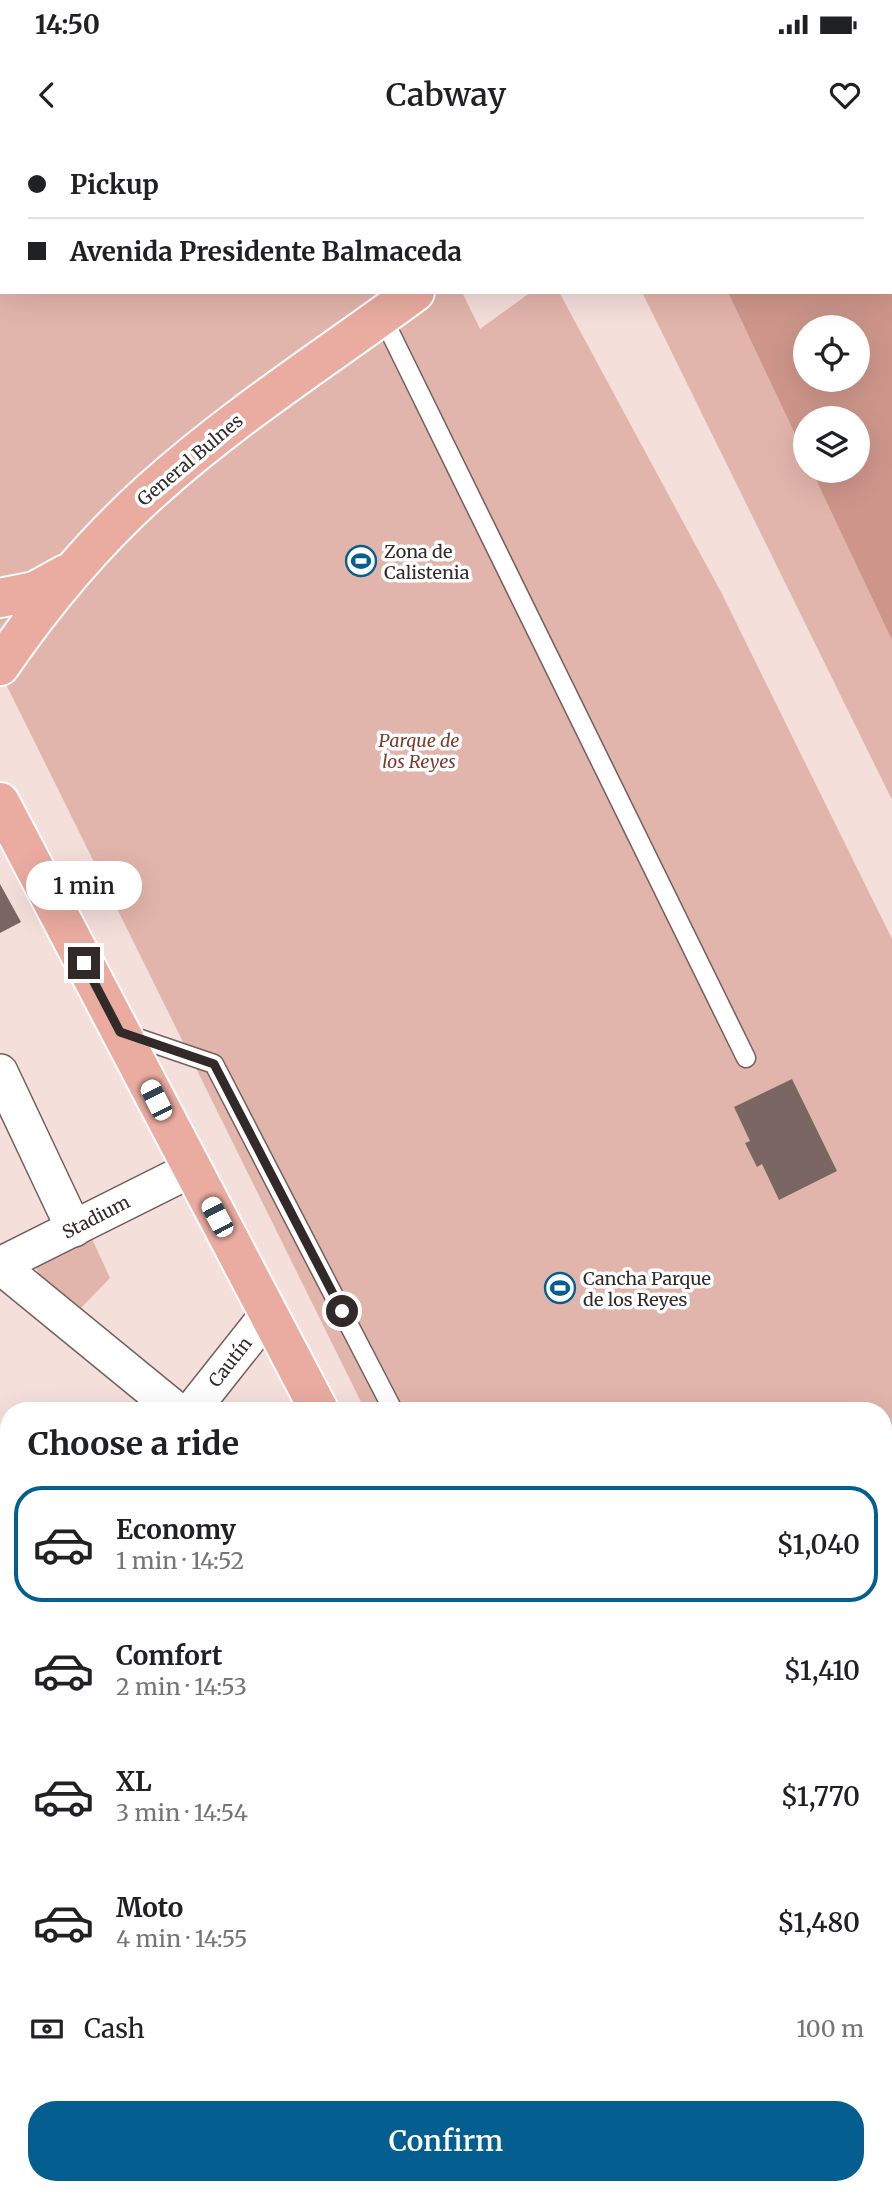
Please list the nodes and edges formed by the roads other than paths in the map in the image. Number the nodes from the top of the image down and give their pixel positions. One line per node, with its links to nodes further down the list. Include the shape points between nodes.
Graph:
1 (412, 294): 2 (main road, General Bulnes)
2 (382, 316): 3 (main road, General Bulnes, via 196,452 118,522); 8 (lane)
3 (74, 570): 4 (main road, via 35,591); 5 (main road, General Bulnes)
4 (0, 598)
5 (0, 666)
6 (0, 802): 7 (main road)
7 (120, 1032): 10 (main road); 17 (lane, via 214,1064)
8 (746, 1058)
9 (0, 1072): 11 (street)
10 (192, 1169): 11 (street, Stadium); 13 (main road)
11 (74, 1229): 12 (street, Stadium)
12 (0, 1265): 14 (street)
13 (268, 1314): 15 (street, Cautín); 16 (main road)
14 (166, 1402)
15 (198, 1402)
16 (315, 1402)
17 (389, 1402)

